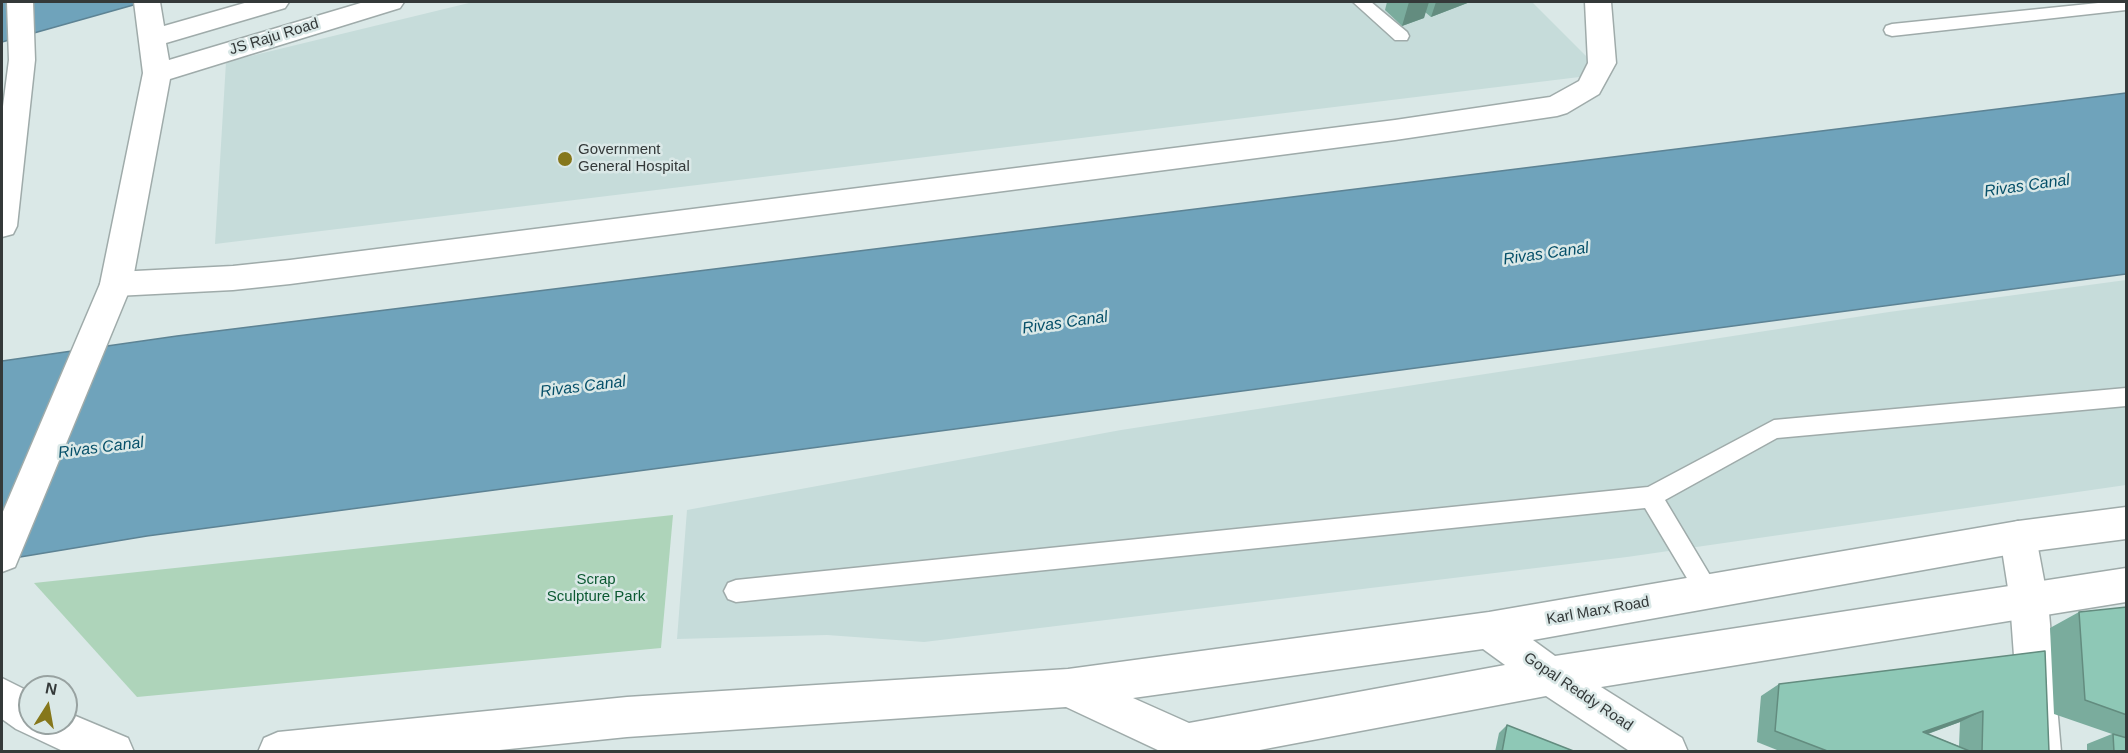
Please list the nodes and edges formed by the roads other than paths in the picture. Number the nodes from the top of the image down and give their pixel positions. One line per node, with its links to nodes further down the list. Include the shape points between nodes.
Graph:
1 (20, 2): 11 (main road, via 22,60)
2 (276, 2): 7 (main road)
3 (391, 2): 10 (main road, JS Raju Road)
4 (1361, 2): 9 (lane)
5 (1598, 2): 13 (main road, via 1602,63 1589,87 1557,106 290,272)
6 (2127, 5): 8 (lane)
7 (150, 19): 10 (main road)
8 (1892, 30)
9 (1401, 36)
10 (157, 73): 13 (main road)
11 (9, 109): 12 (main road)
12 (2, 226)
13 (116, 284): 18 (main road)
14 (2127, 396): 15 (lane, via 1774,429)
15 (1651, 497): 20 (lane); 21 (lane)
16 (2127, 523): 17 (main road, Karl Marx Road)
17 (2018, 537): 21 (main road, Karl Marx Road); 22 (main road)
18 (2, 555)
19 (2127, 585): 22 (main road)
20 (736, 591)
21 (1708, 592): 23 (main road, Karl Marx Road)
22 (2029, 600): 24 (main road); 33 (main road)
23 (1489, 630): 24 (main road, Gopal Reddy Road); 25 (main road, Karl Marx Road)
24 (1550, 676): 29 (main road); 32 (main road, Gopal Reddy Road)
25 (1068, 688): 29 (main road); 31 (main road, Karl Marx Road, via 627,717)
26 (2, 697): 27 (main road)
27 (18, 707)
28 (74, 735): 30 (main road)
29 (1190, 749)
30 (114, 752)
31 (278, 752)
32 (1668, 752)
33 (2041, 752)

